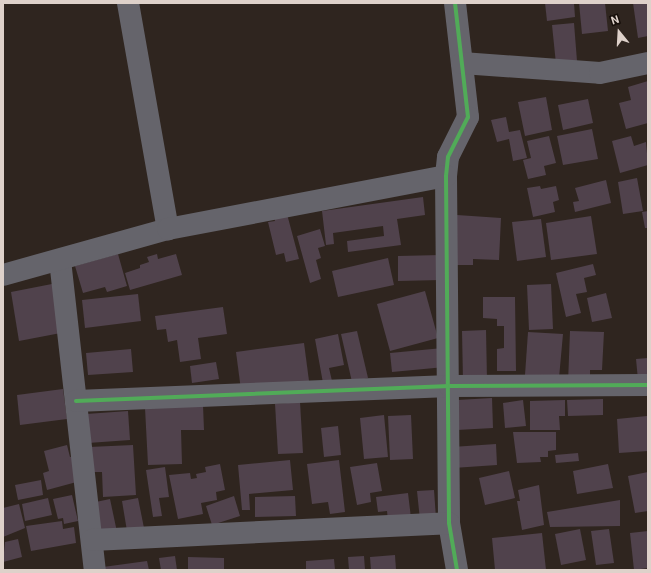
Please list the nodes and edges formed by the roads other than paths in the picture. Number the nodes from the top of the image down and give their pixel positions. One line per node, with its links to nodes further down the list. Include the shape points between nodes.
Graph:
1 (128, 3): 6 (street)
2 (455, 3): 3 (street)
3 (462, 63): 4 (street, via 600,73); 5 (street, via 468,117 448,156)
4 (648, 63)
5 (446, 176): 6 (street); 9 (street)
6 (168, 229): 7 (street)
7 (60, 260): 8 (street); 11 (street)
8 (3, 275)
9 (450, 386): 10 (street); 11 (street); 12 (street)
10 (648, 386)
11 (76, 401): 13 (street)
12 (449, 523): 13 (street); 15 (street)
13 (92, 540): 14 (street)
14 (95, 570)
15 (457, 570)

